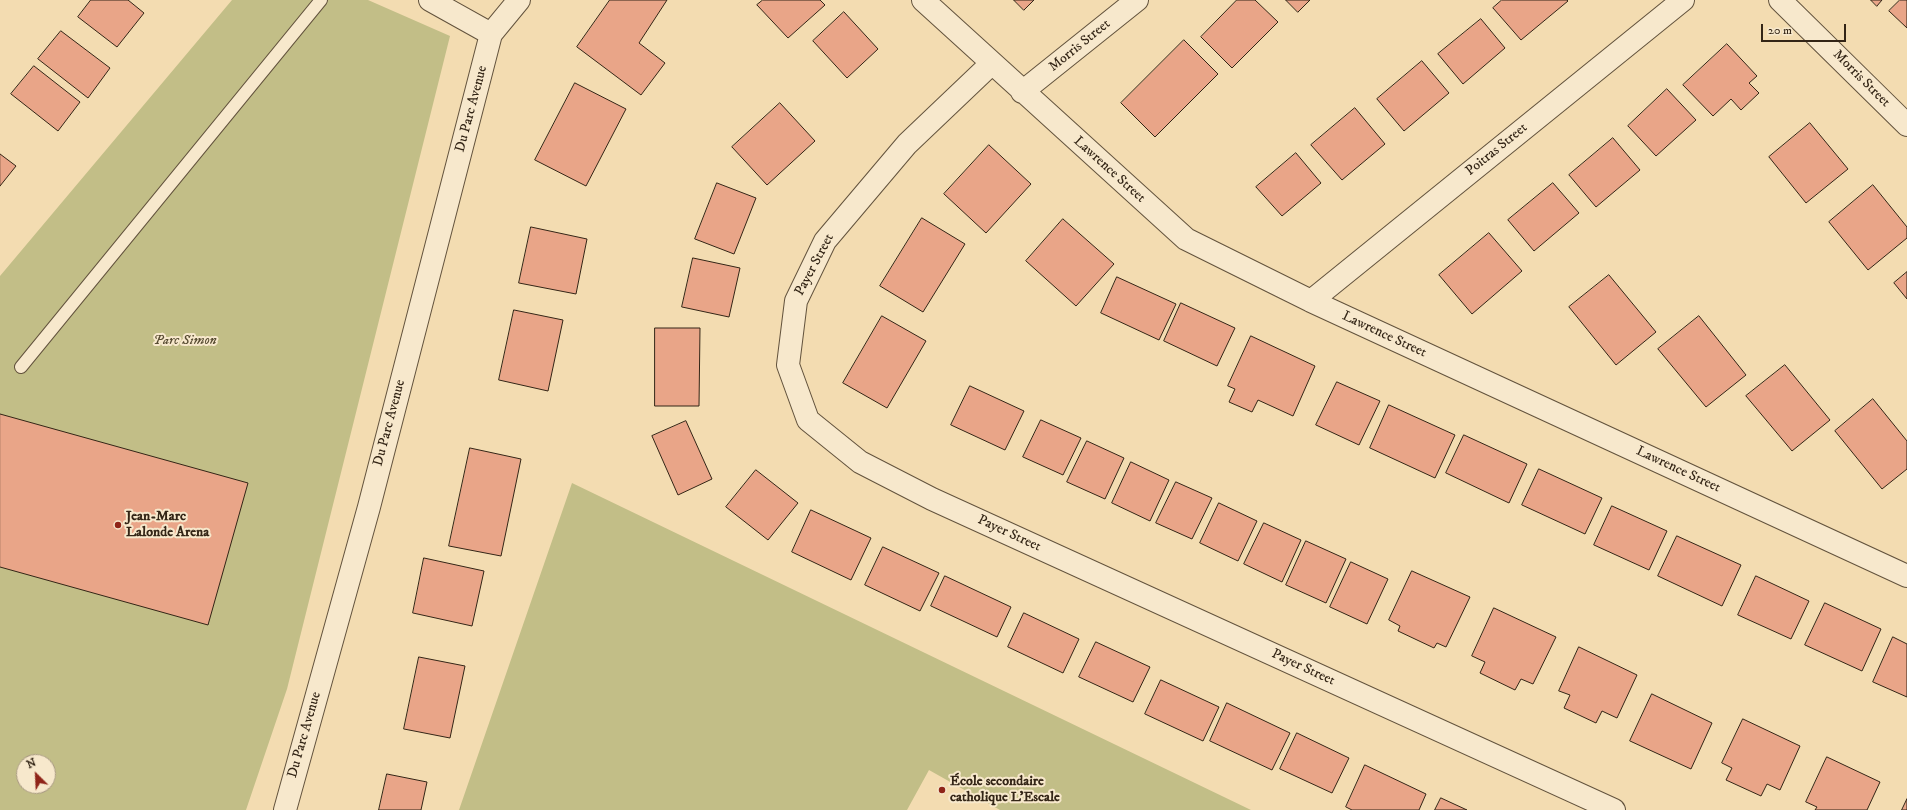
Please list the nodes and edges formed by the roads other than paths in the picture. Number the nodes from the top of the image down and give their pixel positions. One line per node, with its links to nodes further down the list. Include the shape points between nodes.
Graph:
1 (321, 0): 13 (lane)
2 (430, 0): 8 (street)
3 (519, 0): 8 (street)
4 (923, 0): 9 (street, Lawrence Street)
5 (1137, 0): 10 (street, Morris Street)
6 (1683, 0): 12 (street, Poitras Street)
7 (1780, 0): 11 (street, Morris Street)
8 (491, 34): 15 (street, Du Parc Avenue, via 369,507)
9 (991, 64): 10 (street, Lawrence Street); 16 (street, Payer Street, via 907,144 825,241 796,301 788,365 808,420 860,462 932,499)
10 (1022, 92): 12 (street, Lawrence Street, via 1186,239)
11 (1907, 125)
12 (1311, 301): 14 (street, Lawrence Street)
13 (21, 367)
14 (1907, 576)
15 (285, 810)
16 (1614, 810)

